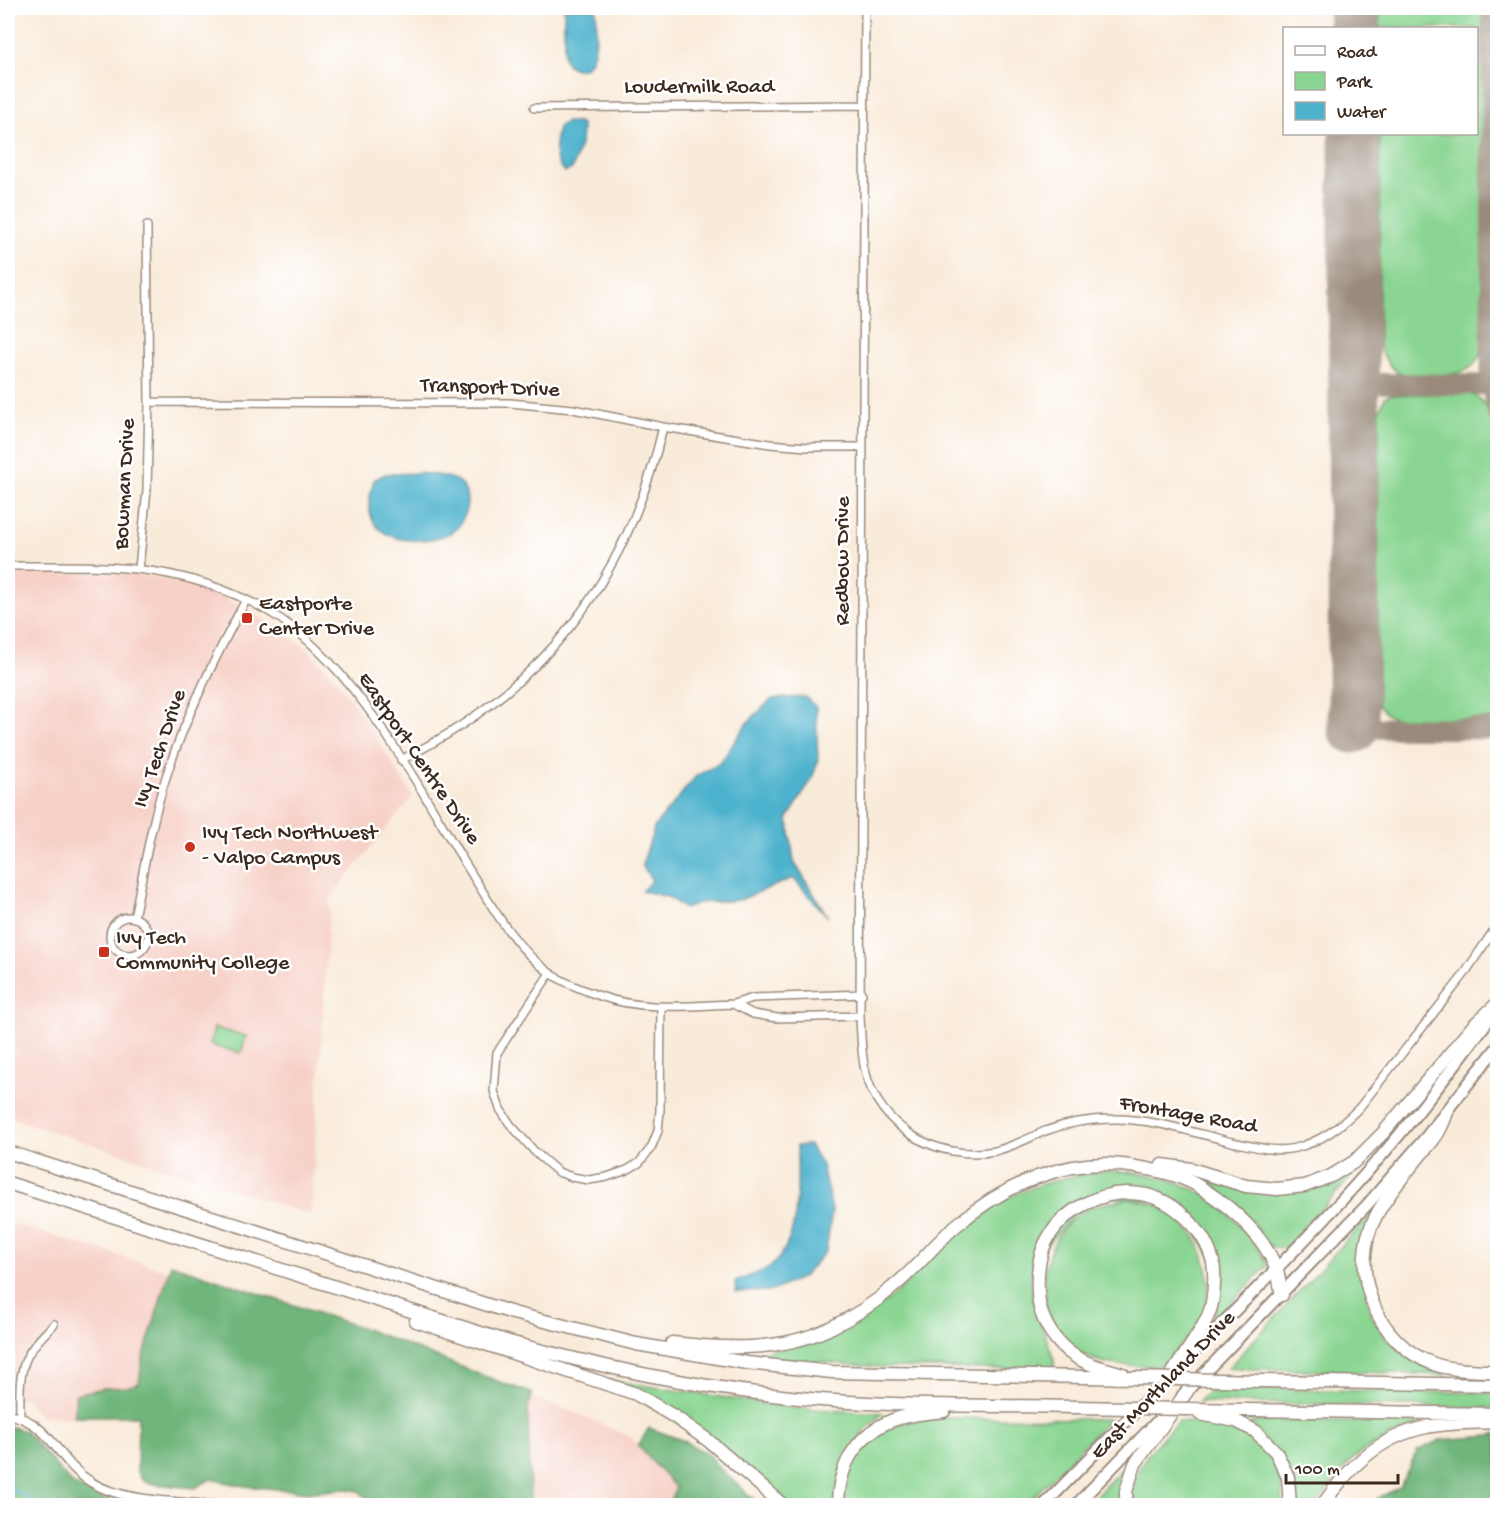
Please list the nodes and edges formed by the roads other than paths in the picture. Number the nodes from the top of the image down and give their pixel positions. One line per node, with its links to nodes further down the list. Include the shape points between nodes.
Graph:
1 (866, 8): 2 (street, Redbow Drive)
2 (864, 105): 3 (street, Loudermilk Road); 7 (street, Redbow Drive)
3 (534, 108)
4 (147, 226): 5 (street, Bowman Drive)
5 (149, 402): 6 (street, Transport Drive, via 510,403 573,409); 9 (street, Bowman Drive, via 147,490)
6 (663, 427): 7 (street, Transport Drive, via 807,447); 11 (street, via 635,519 598,590 577,620 526,676 500,698 432,745)
7 (863, 447): 15 (street, Redbow Drive)
8 (8, 566): 9 (street, Eastport Centre Drive)
9 (139, 568): 10 (street, Eastport Centre Drive, via 203,582)
10 (246, 600): 11 (street, Eastport Centre Drive, via 285,623 331,664); 12 (street, Ivy Tech Drive, via 195,702 168,771)
11 (401, 760): 14 (street, Eastport Centre Drive, via 500,919)
12 (134, 918): 12 (street, via 116,922 110,934 116,951 127,956 144,949 148,938 145,925)
13 (1497, 924): 19 (street, Frontage Road, via 1462,976 1359,1108 1326,1136 1293,1149 1252,1147 1150,1123 1112,1119 1064,1124 997,1150 967,1153 938,1148 916,1139 898,1125 879,1101 865,1071)
14 (550, 973): 18 (street, Eastport Centre Drive, via 602,997); 18 (street, via 497,1053 494,1091 506,1118 535,1152 558,1172 572,1177 589,1180 617,1174 639,1163 651,1148 660,1110)
15 (861, 994): 16 (street, Eastport Centre Drive, via 753,998); 19 (street, Redbow Drive)
16 (733, 1004): 18 (street, Eastport Centre Drive); 19 (street, Eastport Centre Drive, via 753,1014 777,1018)
17 (1497, 1005): 23 (highway, via 1473,1026 1383,1133 1354,1162 1330,1176 1305,1186 1277,1189 1246,1186 1191,1169); 25 (highway, via 1440,1085 1369,1171)
18 (661, 1006)
19 (861, 1016)
20 (1497, 1046): 21 (highway, East Morthland Drive)
21 (1448, 1110): 26 (highway, East Morthland Drive, via 1367,1205); 30 (highway, via 1438,1132 1375,1218 1364,1266 1368,1292 1378,1316 1415,1355 1453,1369)
22 (8, 1152): 29 (highway, via 513,1313)
23 (1118, 1164): 25 (highway, via 1159,1170 1210,1193 1248,1226); 29 (highway, via 1059,1170 1028,1180 988,1201 957,1225 894,1287 826,1330 753,1348 667,1342)
24 (8, 1183): 27 (highway)
25 (1276, 1269): 26 (highway); 32 (highway)
26 (1282, 1294): 34 (highway, East Morthland Drive)
27 (384, 1302): 35 (highway, via 570,1359 662,1379 821,1400); 41 (highway, via 417,1321 636,1394 709,1441)
28 (54, 1324): 38 (street, via 24,1365)
29 (636, 1344): 31 (highway, via 747,1363 832,1372)
30 (1497, 1372)
31 (1108, 1374): 32 (highway, via 1065,1350 1048,1328 1038,1304 1037,1270 1045,1243 1063,1218 1087,1202 1139,1193 1157,1198 1190,1222 1206,1243 1213,1263 1212,1305); 33 (highway, bridge, via 1135,1378)
32 (1172, 1374): 43 (highway)
33 (1497, 1385)
34 (1188, 1390): 44 (highway, East Morthland Drive); 45 (highway, via 1135,1464 1126,1491)
35 (990, 1405): 36 (highway, bridge); 42 (highway, via 913,1415 893,1420 868,1434 846,1462)
36 (1187, 1408): 39 (highway); 46 (highway, via 1205,1416 1236,1421 1255,1431 1276,1452 1288,1477)
37 (8, 1414): 38 (street)
38 (20, 1418): 40 (street, via 38,1427 77,1472 101,1488 123,1495)
39 (1496, 1418): 47 (highway, via 1428,1426 1392,1438 1365,1455 1339,1481)
40 (225, 1506)
41 (784, 1506)
42 (838, 1506)
43 (1043, 1506)
44 (1075, 1506)
45 (1126, 1506)
46 (1290, 1506)
47 (1322, 1506)

